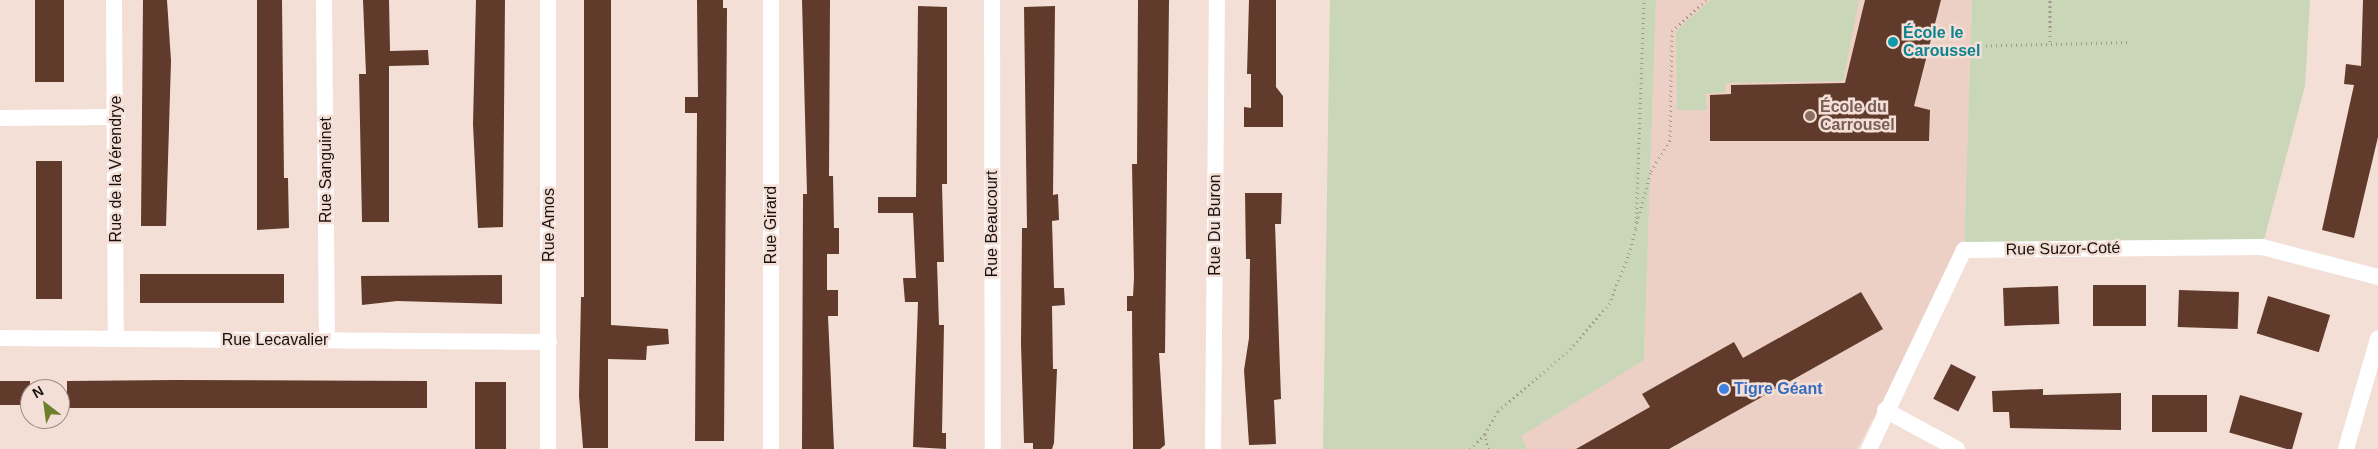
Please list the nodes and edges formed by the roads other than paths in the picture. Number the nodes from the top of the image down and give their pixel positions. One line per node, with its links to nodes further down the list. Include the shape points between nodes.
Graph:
1 (114, 0): 8 (street, Rue de la Vérendrye)
2 (324, 0): 13 (street, Rue Sanguinet)
3 (548, 0): 14 (street, Rue Amos)
4 (771, 0): 17 (street, Rue Girard)
5 (992, 0): 18 (street, Rue Beaucourt)
6 (1217, 0): 19 (street, Rue Du Buron)
7 (0, 118): 8 (street)
8 (117, 118): 12 (street, Rue de la Vérendrye)
9 (2378, 277): 15 (street, Rue Suzor-Coté, via 2262,247 1964,250)
10 (0, 338): 12 (street, Rue Lecavalier)
11 (2378, 338): 22 (street)
12 (116, 339): 13 (street, Rue Lecavalier)
13 (327, 340): 14 (street, Rue Lecavalier)
14 (549, 342): 16 (street, Rue Amos)
15 (1885, 410): 20 (street, Rue Suzor-Coté); 21 (street)
16 (548, 449)
17 (771, 449)
18 (993, 449)
19 (1213, 449)
20 (1868, 449)
21 (1957, 449)
22 (2346, 449)

